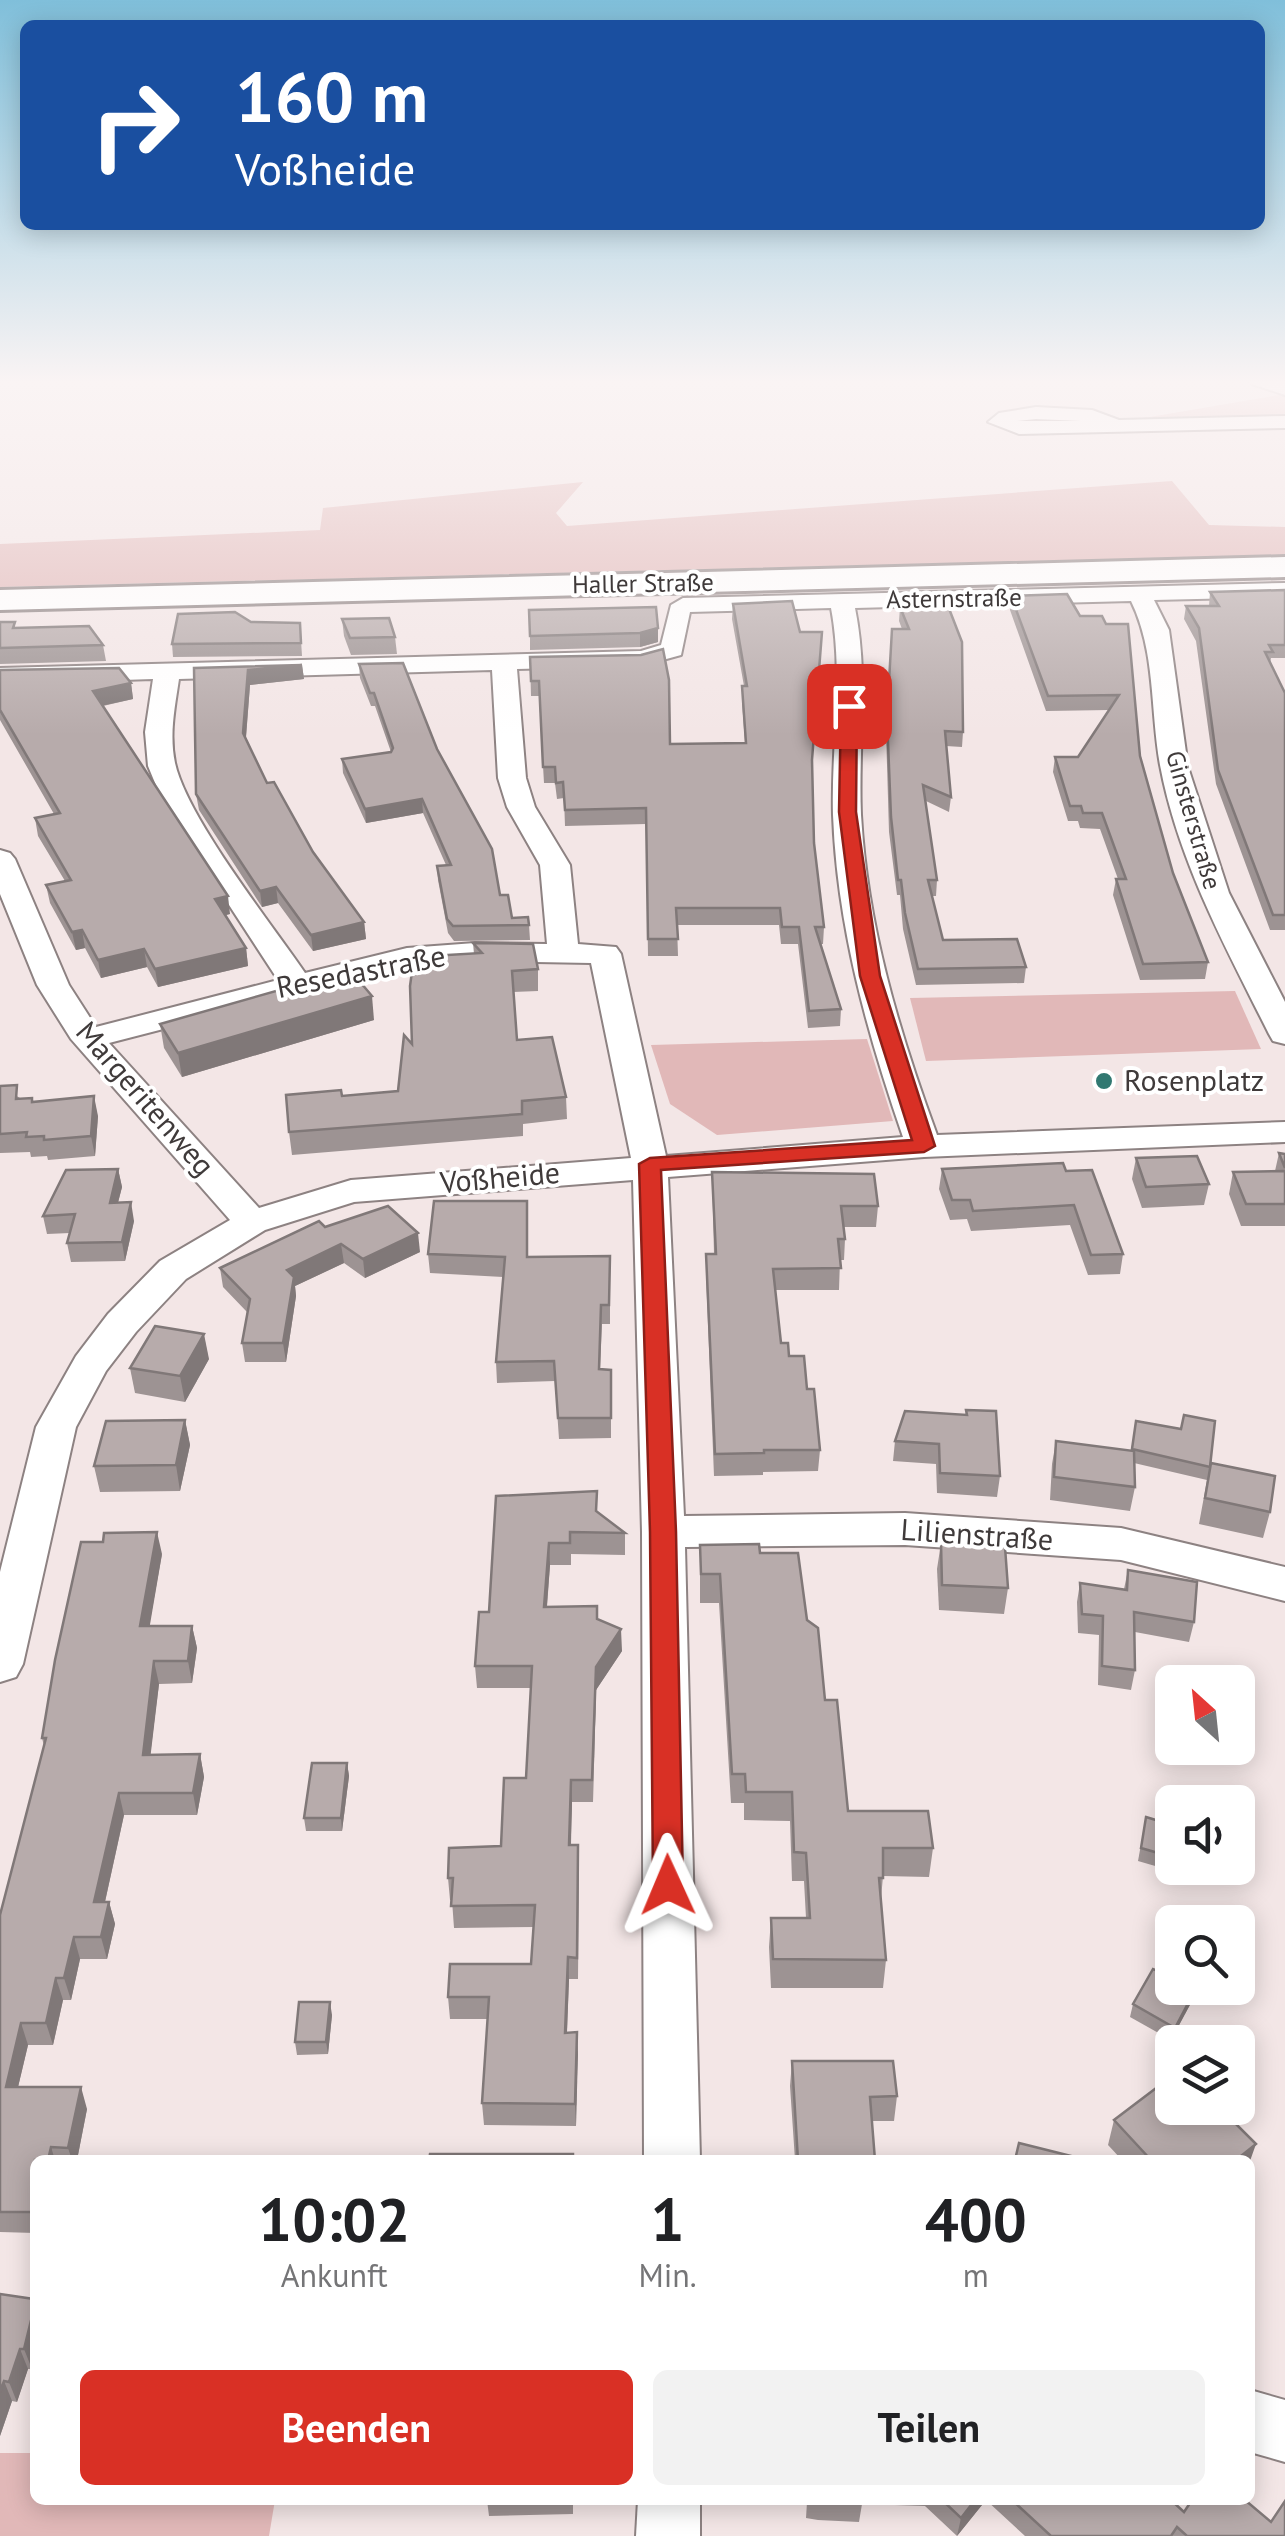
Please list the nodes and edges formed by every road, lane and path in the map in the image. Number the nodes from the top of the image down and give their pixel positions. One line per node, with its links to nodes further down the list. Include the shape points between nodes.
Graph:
1 (1285, 567): 4 (main road, Haller Straße)
2 (1285, 590): 3 (street, Asternstraße)
3 (1140, 594): 5 (street, Asternstraße); 12 (street, Ginsterstraße, via 1157,630 1174,766 1214,893)
4 (0, 600)
5 (842, 600): 6 (street, Asternstraße, via 681,610 676,642 660,655); 15 (street, via 850,636 851,857 870,976)
6 (504, 662): 7 (street); 10 (street, via 512,778 554,865)
7 (168, 671): 8 (street); 11 (street, via 158,732 162,766 180,807)
8 (0, 676)
9 (0, 859): 13 (street, Margeritenweg, via 53,985)
10 (563, 953): 11 (street, Resedastraße, via 408,957); 16 (street, Resedastraße, via 605,954)
11 (296, 983): 13 (street, Resedastraße)
12 (1285, 1034)
13 (88, 1039): 17 (street, Margeritenweg)
14 (1285, 1132): 15 (street, Voßheide)
15 (924, 1146): 16 (street, Voßheide)
16 (650, 1164): 17 (street, Voßheide, via 351,1190); 18 (street)
17 (252, 1222): 20 (street, Voßheide, via 172,1270 90,1365 56,1427)
18 (663, 1532): 19 (street, Lilienstraße, via 905,1529 1121,1544); 21 (street)
19 (1285, 1584)
20 (0, 1664)
21 (672, 2155)
22 (1255, 2423): 23 (street)
23 (1285, 2432)
24 (670, 2505): 25 (street)
25 (668, 2536)

